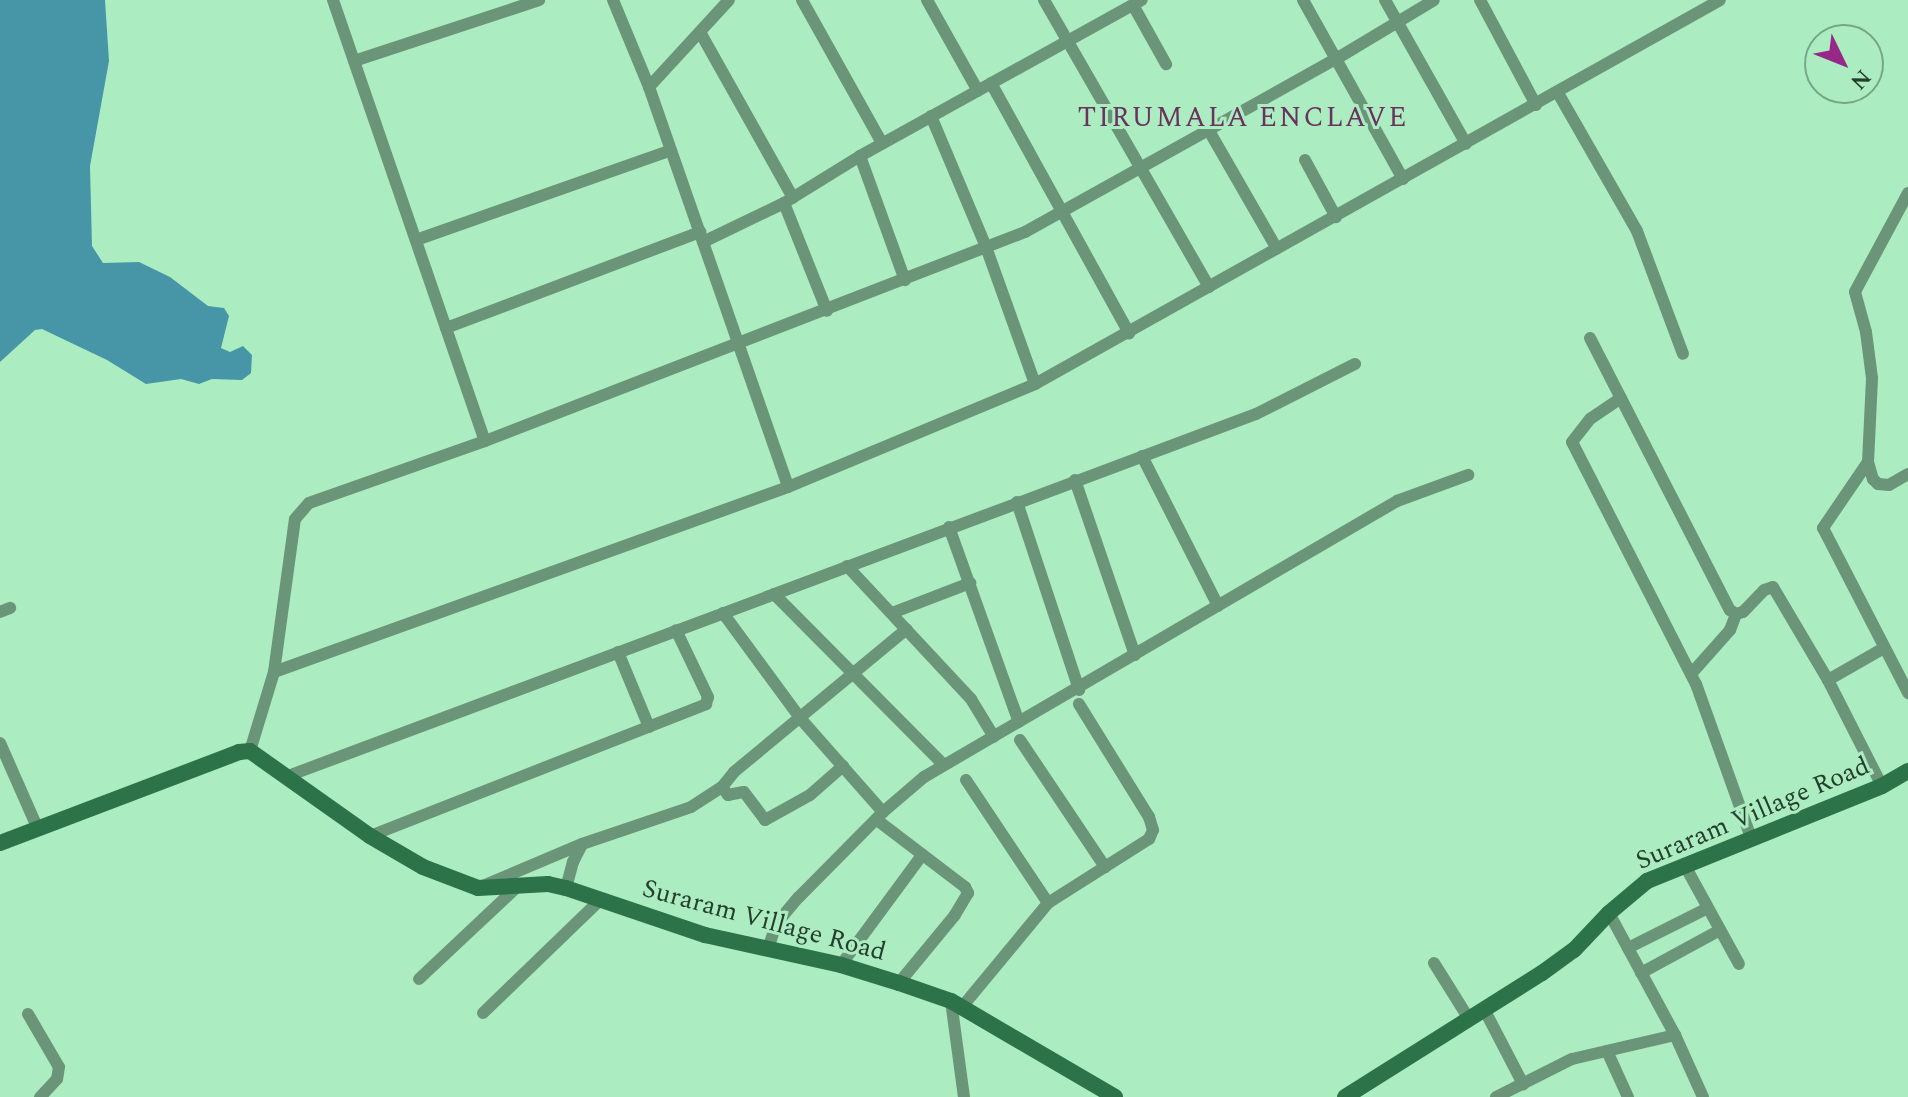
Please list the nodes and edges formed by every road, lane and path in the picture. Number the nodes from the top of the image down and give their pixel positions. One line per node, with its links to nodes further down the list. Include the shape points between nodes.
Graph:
1 (333, 0): 18 (street)
2 (539, 0): 18 (street)
3 (613, 0): 21 (street)
4 (729, 0): 15 (street)
5 (802, 0): 27 (street)
6 (927, 0): 22 (street)
7 (1044, 0): 16 (street)
8 (1303, 0): 17 (street)
9 (1385, 0): 14 (street)
10 (1434, 0): 14 (street)
11 (1480, 0): 24 (street)
12 (1720, 0): 23 (street)
13 (1138, 2): 16 (street); 19 (street)
14 (1397, 22): 17 (street); 28 (street)
15 (700, 32): 21 (street); 35 (street)
16 (1068, 41): 20 (street); 32 (street)
17 (1336, 59): 26 (street); 33 (street)
18 (354, 61): 39 (street)
19 (1166, 64)
20 (991, 83): 22 (street); 36 (street)
21 (649, 87): 29 (street)
22 (978, 91): 25 (street)
23 (1558, 93): 24 (street); 49 (street, via 1637,231)
24 (1536, 105): 28 (street)
25 (931, 116): 27 (street); 40 (street)
26 (1208, 129): 32 (street); 41 (street)
27 (882, 143): 30 (street)
28 (1466, 144): 33 (street)
29 (671, 150): 38 (street); 39 (street)
30 (860, 156): 35 (street); 42 (street)
31 (1305, 160): 37 (street)
32 (1139, 167): 36 (street); 43 (street)
33 (1403, 179): 37 (street)
34 (1908, 193): 55 (street, via 1855,292 1872,378)
35 (789, 200): 38 (street); 44 (street)
36 (1062, 211): 40 (street); 46 (street)
37 (1336, 217): 41 (street)
38 (701, 237): 45 (street); 48 (street)
39 (416, 240): 45 (street)
40 (986, 247): 42 (street); 51 (street)
41 (1277, 249): 43 (street)
42 (905, 280): 44 (street)
43 (1209, 287): 46 (street)
44 (827, 311): 48 (street)
45 (446, 328): 53 (street)
46 (1129, 333): 51 (street)
47 (1590, 338): 52 (street)
48 (737, 344): 53 (street); 59 (street)
49 (1683, 354)
50 (1355, 364): 54 (street, via 1256,414)
51 (1035, 384): 59 (street)
52 (1621, 398): 68 (street); 76 (street, via 1590,419 1572,442)
53 (485, 441): 74 (street, via 300,510)
54 (1142, 456): 58 (street); 65 (street)
55 (1868, 462): 56 (street, via 1878,484 1889,485); 71 (street, via 1823,528)
56 (1908, 474)
57 (1468, 475): 65 (street, via 1397,501)
58 (1075, 480): 60 (street); 73 (street)
59 (788, 487): 74 (street)
60 (1017, 502): 61 (street); 78 (street)
61 (949, 527): 62 (street); 63 (street)
62 (847, 566): 64 (street); 67 (street)
63 (970, 583): 67 (street); 82 (street)
64 (774, 594): 66 (street); 75 (street)
65 (1218, 606): 73 (street)
66 (723, 613): 70 (street); 81 (street)
67 (892, 613): 69 (street)
68 (1736, 614): 76 (street, via 1730,630); 77 (street, via 1773,587)
69 (907, 629): 75 (street); 84 (street, via 971,699)
70 (676, 630): 72 (street); 83 (street, via 708,701)
71 (1884, 648): 77 (street); 79 (street)
72 (618, 652): 83 (street); 91 (street)
73 (1135, 655): 78 (street)
74 (274, 672): 87 (street)
75 (854, 674): 81 (street); 88 (street)
76 (1691, 674): 98 (street, via 1713,722)
77 (1828, 680): 93 (street)
78 (1079, 690): 82 (street)
79 (1908, 693)
80 (1079, 704): 103 (street, via 1153,830 1149,839)
81 (800, 718): 89 (street); 94 (street)
82 (1019, 722): 84 (street)
83 (649, 727): 97 (street)
84 (994, 737): 88 (street)
85 (1020, 740): 103 (street)
86 (1, 750): 96 (street)
87 (250, 751): 91 (main road, Suraram Village Road); 96 (main road)
88 (944, 765): 95 (street)
89 (843, 766): 94 (street, via 810,795 765,820 744,792 728,795); 95 (street)
90 (1908, 771): 93 (main road, Suraram Village Road)
91 (288, 776): 97 (main road, Suraram Village Road)
92 (966, 780): 108 (street)
93 (1882, 786): 98 (main road, Suraram Village Road)
94 (722, 787): 100 (street, via 691,807)
95 (880, 816): 101 (street); 113 (street, via 776,924)
96 (38, 829): 99 (main road)
97 (370, 836): 105 (main road, Suraram Village Road, via 423,867)
98 (1751, 838): 102 (main road, Suraram Village Road)
99 (0, 843)
100 (582, 844): 105 (street); 106 (street)
101 (922, 855): 116 (street); 119 (street, via 968,893)
102 (1684, 864): 109 (street); 110 (main road, Suraram Village Road, via 1647,881)
103 (1105, 867): 108 (street)
104 (518, 886): 105 (main road, Suraram Village Road); 106 (main road, Suraram Village Road); 118 (street)
105 (478, 888)
106 (566, 888): 107 (main road, Suraram Village Road)
107 (601, 899): 113 (main road, Suraram Village Road, via 705,935); 122 (street)
108 (1048, 903): 120 (street)
109 (1708, 908): 111 (street); 112 (street)
110 (1609, 913): 112 (street); 121 (main road, Suraram Village Road, via 1574,950)
111 (1720, 930): 115 (street); 117 (street)
112 (1628, 948): 117 (street)
113 (768, 949): 116 (main road, Suraram Village Road)
114 (1434, 963): 124 (street)
115 (1739, 964)
116 (841, 965): 119 (main road, Suraram Village Road)
117 (1641, 973): 125 (street)
118 (419, 979)
119 (899, 983): 120 (main road, Suraram Village Road)
120 (956, 1004): 129 (street); 130 (main road, Suraram Village Road)
121 (1484, 1009): 124 (main road, Suraram Village Road); 127 (street)
122 (483, 1013)
123 (28, 1014): 128 (street, via 59,1067 57,1079)
124 (1469, 1019): 131 (main road, Suraram Village Road)
125 (1675, 1035): 126 (street); 134 (street)
126 (1607, 1051): 127 (street, via 1572,1059); 133 (street)
127 (1523, 1084): 132 (street)
128 (40, 1097)
129 (964, 1097)
130 (1115, 1097)
131 (1345, 1097)
132 (1496, 1097)
133 (1628, 1097)
134 (1703, 1097)

